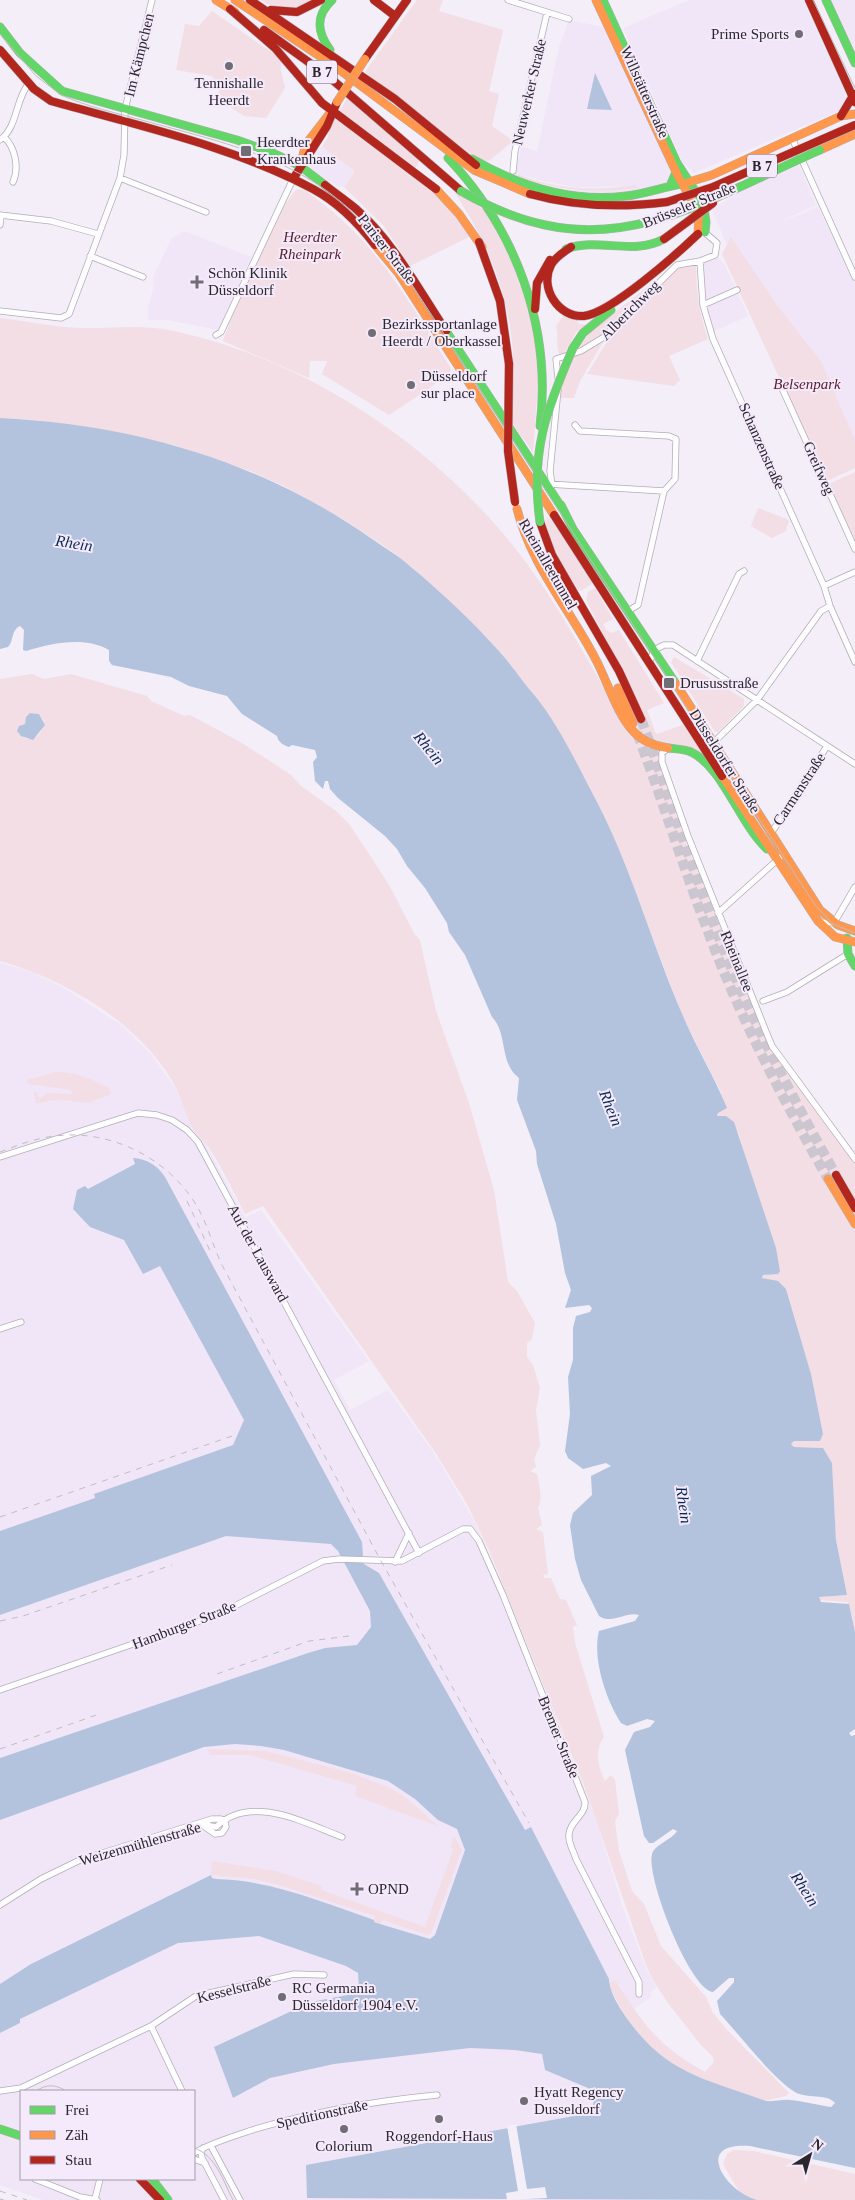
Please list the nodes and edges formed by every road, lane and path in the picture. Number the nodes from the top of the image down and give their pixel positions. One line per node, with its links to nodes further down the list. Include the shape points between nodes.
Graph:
1 (152, 0): 25 (street, Im Kämpchen)
2 (216, 0): 15 (main road, Brüsseler Straße / B 7)
3 (235, 0): 32 (main road, Brüsseler Straße / B 7, via 333,65)
4 (321, 0): 14 (main road, via 295,14 282,14)
5 (332, 0): 21 (main road, via 321,12 319,31)
6 (374, 0): 16 (main road)
7 (385, 0): 16 (main road)
8 (407, 0): 16 (main road)
9 (508, 0): 17 (street)
10 (596, 0): 40 (main road, Willstätterstraße)
11 (603, 0): 45 (main road, Willstätterstraße, via 678,162)
12 (809, 0): 24 (main road)
13 (826, 0): 22 (main road)
14 (252, 1): 21 (main road)
15 (230, 8): 26 (main road, via 275,48); 37 (main road, Brüsseler Straße / B 7, via 328,76)
16 (397, 13): 26 (main road, bridge)
17 (547, 13): 18 (street); 39 (street, Neuwerker Straße, via 515,151)
18 (568, 19)
19 (0, 27): 25 (main road, Pariser Straße, via 20,53 62,91)
20 (0, 50): 23 (main road)
21 (334, 54): 36 (main road, via 397,99)
22 (855, 63)
23 (29, 83): 30 (main road, via 53,102); 35 (street)
24 (854, 95): 29 (main road)
25 (125, 109): 28 (main road, Pariser Straße); 30 (street)
26 (332, 111): 38 (main road, via 310,138); 57 (main road, via 431,183 459,214)
27 (853, 112): 29 (main road)
28 (147, 116): 30 (street, Pariser Straße, via 130,115); 38 (main road, Pariser Straße, via 248,143)
29 (841, 116): 34 (main road)
30 (125, 122): 42 (street); 43 (main road, Pariser Straße, via 198,142)
31 (855, 125): 46 (main road, Brüsseler Straße / B 7, bridge, via 713,187 667,202 629,208 585,207 548,200)
32 (418, 129): 46 (main road, Brüsseler Straße / B 7, via 474,170); 66 (main road, Brüsseler Straße, via 466,178 491,213 519,274)
33 (855, 134): 47 (main road, Brüsseler Straße / B 7, bridge)
34 (792, 138): 41 (main road); 62 (street)
35 (2, 139): 44 (street, via 10,145 17,170)
36 (463, 153): 46 (main road); 49 (main road, via 507,178 568,196 604,198)
37 (419, 155): 47 (main road, Brüsseler Straße / B 7, bridge, via 460,191 495,211 562,231 615,230 652,222); 57 (main road, Brüsseler Straße, via 449,191)
38 (300, 166): 43 (main road); 74 (main road, Pariser Straße, via 348,202 387,243)
39 (514, 171)
40 (676, 172): 45 (main road, Willstätterstraße); 48 (main road, Willstätterstraße); 49 (main road)
41 (712, 175): 45 (main road); 51 (main road, via 705,185)
42 (120, 178): 52 (street); 56 (street)
43 (293, 179): 67 (street, via 221,332); 72 (main road, Pariser Straße, via 328,198 370,236 399,274)
44 (13, 182)
45 (692, 182): 48 (main road); 50 (main road); 51 (main road, Willstätterstraße)
46 (498, 183)
47 (745, 183): 58 (main road, bridge, via 649,247 638,249 592,243)
48 (682, 184): 49 (main road); 50 (main road, Willstätterstraße)
49 (670, 186)
50 (688, 194): 55 (main road, Willstätterstraße, via 699,213)
51 (702, 199): 55 (main road, Willstätterstraße, via 707,216)
52 (206, 212)
53 (1, 215): 54 (street); 56 (street, via 50,221)
54 (0, 225)
55 (701, 231): 58 (main road, via 605,308 583,316 565,312 557,306 547,286 552,265); 60 (street, via 716,240 718,249 713,256); 73 (main road, bridge, via 700,241 590,326 573,348)
56 (98, 234): 59 (street)
57 (482, 247): 69 (main road, Brüsseler Straße, via 504,315)
58 (571, 247): 66 (main road, via 552,257 539,276 534,296)
59 (90, 256): 61 (street); 65 (street, via 69,314 60,318)
60 (700, 261): 64 (street, Schanzenstraße); 76 (street, Alberichweg, via 677,265 604,337 581,351 556,359 558,405)
61 (143, 277)
62 (855, 277)
63 (737, 290): 64 (street)
64 (703, 305): 83 (street, Schanzenstraße, via 713,338)
65 (0, 310)
66 (539, 334): 68 (main road, Brüsseler Straße)
67 (216, 335)
68 (543, 359): 73 (main road, Rheinalleetunnel)
69 (509, 364): 78 (main road, Rheinalleetunnel, bridge, via 508,468)
70 (782, 386): 80 (street, Greifweg)
71 (575, 425): 77 (street, via 580,430 676,439 675,479)
72 (501, 433): 75 (main road, Pariser Straße); 86 (main road, Pariser Straße)
73 (540, 433): 78 (main road, Rheinalleetunnel, bridge, via 535,478 540,522 552,555 619,670 637,721 601,654 533,544)
74 (524, 451): 75 (main road, via 522,456); 76 (main road, Pariser Straße)
75 (515, 454): 76 (main road, Pariser Straße, via 536,480)
76 (552, 484): 77 (street); 79 (main road, Pariser Straße); 79 (main road, Pariser Straße)
77 (664, 491): 85 (street, via 638,605)
78 (516, 505): 94 (main road, Düsseldorfer Straße, via 520,527 595,657 625,721 645,742)
79 (562, 508): 85 (main road, Pariser Straße)
80 (855, 549)
81 (744, 571): 88 (street, via 739,574)
82 (855, 572): 83 (street)
83 (824, 586): 84 (street, Schanzenstraße)
84 (830, 606): 89 (street, Schanzenstraße); 91 (street, via 821,611)
85 (628, 612): 86 (main road); 87 (main road, Düsseldorfer Straße)
86 (623, 622): 90 (main road, Düsseldorfer Straße)
87 (654, 650): 88 (street, via 673,645); 90 (street); 92 (main road, Düsseldorfer Straße)
88 (697, 661): 91 (street)
89 (855, 662)
90 (649, 664): 97 (main road, Düsseldorfer Straße)
91 (757, 700): 92 (street); 93 (street)
92 (713, 743): 96 (main road, Düsseldorfer Straße)
93 (827, 746): 95 (street); 96 (street, Carmenstraße)
94 (668, 748): 97 (main road, Düsseldorfer Straße, via 693,753 707,763 752,832 765,847); 99 (street, Rheinallee, via 662,753 662,762)
95 (855, 764)
96 (770, 832): 97 (main road, Düsseldorfer Straße)
97 (778, 855): 99 (street); 100 (main road, Düsseldorfer Straße); 101 (main road, Düsseldorfer Straße, via 820,910)
98 (855, 887): 101 (street)
99 (718, 913): 109 (street, Rheinallee, via 772,1046)
100 (818, 921): 101 (street); 104 (main road, Düsseldorfer Straße, via 832,935)
101 (834, 923): 102 (main road, Düsseldorfer Straße)
102 (843, 928): 103 (main road, Düsseldorfer Straße); 104 (main road)
103 (855, 933): 104 (main road, via 850,935)
104 (851, 941): 105 (main road)
105 (848, 954): 106 (main road); 107 (street, via 787,992)
106 (855, 966)
107 (763, 1001)
108 (0, 1157): 114 (street, Auf der Lausward, via 138,1113 164,1117 187,1130 198,1144)
109 (855, 1159)
110 (855, 1208): 111 (main road, via 832,1177)
111 (855, 1224)
112 (21, 1322): 113 (street)
113 (0, 1329)
114 (408, 1533): 115 (street, Auf der Lausward); 116 (street)
115 (419, 1553): 116 (street, Hamburger Straße); 121 (street, Bremer Straße, via 465,1529 472,1531 480,1541 585,1802 585,1808 569,1833 576,1859 639,1982)
116 (395, 1562): 117 (street, Hamburger Straße, via 339,1559 317,1564 217,1615)
117 (0, 1690)
118 (342, 1837): 119 (street, Weizenmühlenstraße, via 273,1812 239,1814 223,1820 216,1827 201,1824 80,1860 40,1879)
119 (0, 1905)
120 (324, 1975): 122 (street, Kesselstraße, via 294,1974 203,1994)
121 (639, 1994)
122 (151, 2026): 123 (street); 124 (street, Kesselstraße, via 21,2088)
123 (182, 2090)
124 (0, 2091)
125 (437, 2095): 128 (street, Speditionstraße, via 283,2120 223,2139)
126 (0, 2129): 127 (main road)
127 (20, 2136)
128 (211, 2146): 129 (street, Speditionstraße); 140 (street)
129 (203, 2148): 130 (street, Speditionstraße); 132 (street, via 201,2152)
130 (195, 2152)
131 (195, 2158): 132 (street)
132 (207, 2165): 139 (street)
133 (38, 2180): 136 (street, via 80,2197)
134 (100, 2180): 136 (street)
135 (152, 2181): 137 (main road); 138 (main road)
136 (96, 2199)
137 (160, 2200)
138 (168, 2200)
139 (224, 2200)
140 (240, 2200)

